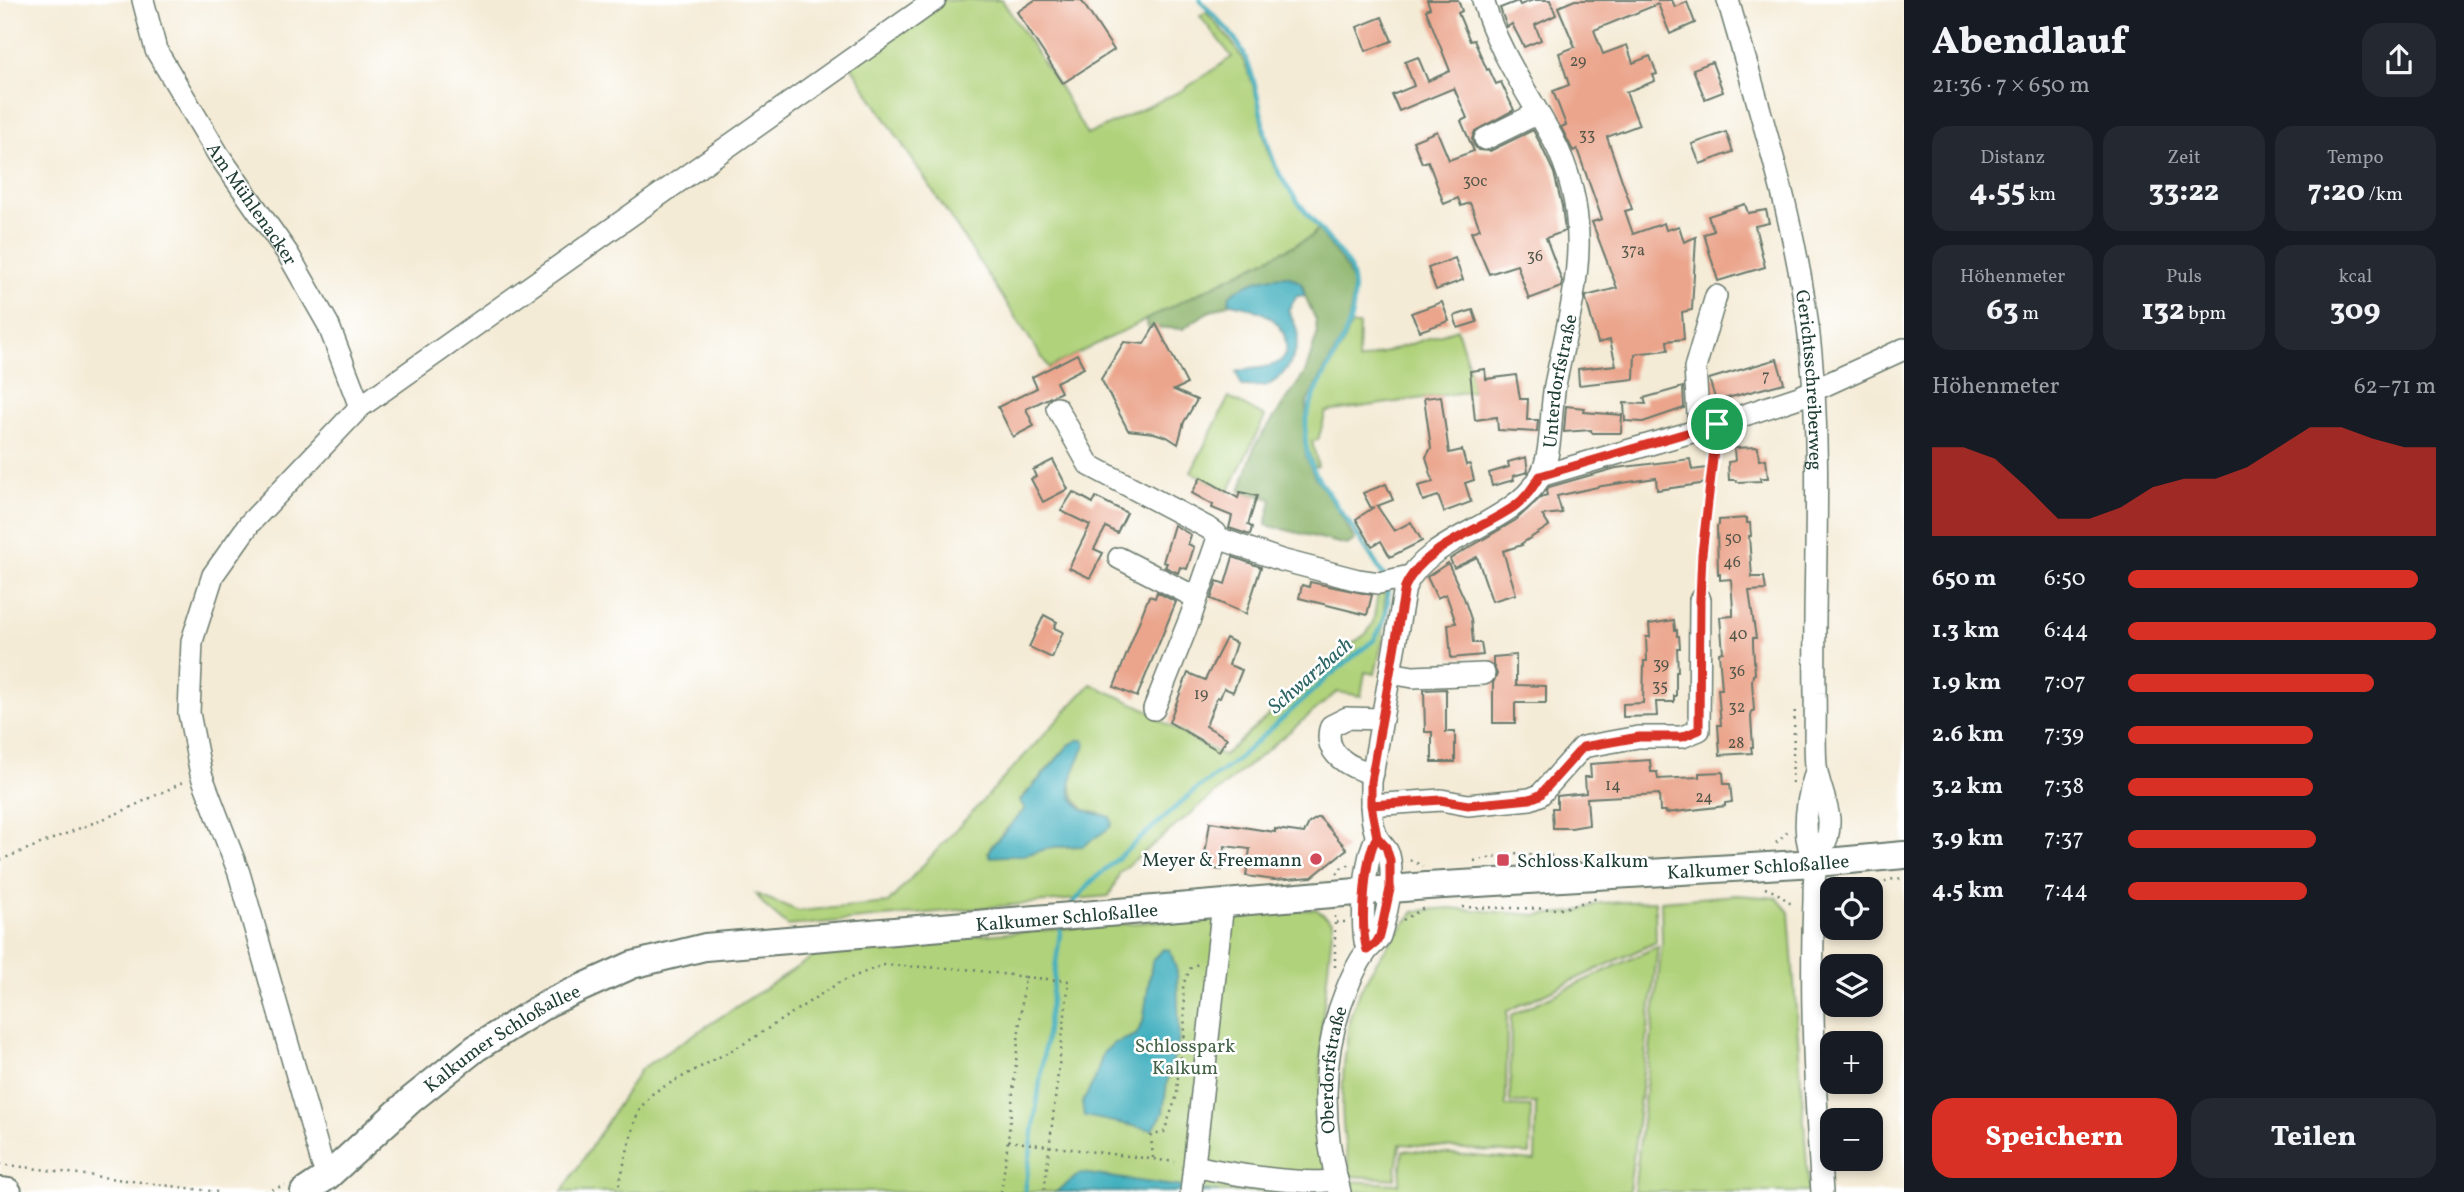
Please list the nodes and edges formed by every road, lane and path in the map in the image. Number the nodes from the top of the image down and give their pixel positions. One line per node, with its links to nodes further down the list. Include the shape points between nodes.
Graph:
1 (143, 0): 10 (street, Am Mühlenacker, via 156,50 328,324)
2 (935, 0): 10 (street)
3 (1483, 0): 5 (street, Unterdorfstraße, via 1505,56)
4 (1728, 0): 9 (street, Gerichtsschreiberweg, via 1793,244)
5 (1538, 113): 6 (street); 13 (street, Unterdorfstraße, via 1570,183 1580,237 1578,274)
6 (1485, 139)
7 (1716, 296): 12 (street, via 1695,368)
8 (1904, 349): 9 (street)
9 (1814, 391): 12 (street); 31 (street, Gerichtsschreiberweg, via 1816,770 1829,819 1828,840)
10 (360, 407): 25 (street, via 250,523 213,575 191,653 189,713)
11 (1057, 408): 14 (street, via 1089,465 1210,529)
12 (1708, 427): 13 (street); 18 (path)
13 (1540, 476): 16 (street, Unterdorfstraße, via 1516,505 1423,561)
14 (1218, 538): 16 (street, via 1282,560 1384,582); 17 (street)
15 (1119, 558): 17 (street)
16 (1410, 576): 19 (street)
17 (1197, 598): 22 (street)
18 (1700, 600): 27 (street, via 1699,730 1682,737 1639,737 1583,747 1540,795 1511,808 1469,811 1441,800 1424,810)
19 (1390, 673): 20 (street, via 1413,677); 23 (street)
20 (1484, 674)
21 (1796, 694): 26 (path)
22 (1154, 709)
23 (1382, 719): 24 (street); 24 (street, via 1347,718 1331,726 1329,733 1339,759)
24 (1373, 773): 27 (street)
25 (201, 774): 30 (path); 51 (street, via 239,873)
26 (1792, 791)
27 (1371, 805): 35 (street, via 1377,837 1390,860)
28 (1789, 829): 33 (path, via 1781,841 1765,848)
29 (1904, 855): 31 (main road, Kalkumer Schloßallee)
30 (0, 860)
31 (1816, 863): 33 (main road, Kalkumer Schloßallee); 37 (street, Gerichtsschreiberweg)
32 (1904, 878): 34 (path)
33 (1763, 881): 35 (main road, Kalkumer Schloßallee); 37 (path, via 1790,903)
34 (1883, 882)
35 (1378, 890): 38 (main road, Kalkumer Schloßallee); 53 (street, Oberdorfstraße, via 1380,936 1367,950 1346,990 1330,1048 1325,1107)
36 (1607, 897): 40 (path, via 1561,909)
37 (1814, 902): 62 (street, Gerichtsschreiberweg, via 1813,1052)
38 (1223, 903): 43 (street); 51 (main road, Kalkumer Schloßallee, via 705,947 632,965 548,1003 476,1048 412,1098)
39 (1428, 907): 41 (path)
40 (1455, 907)
41 (1402, 921)
42 (881, 958): 44 (path)
43 (1217, 961): 48 (path, via 1191,967 1183,985 1185,1034 1177,1095 1164,1132 1151,1136); 50 (street)
44 (883, 965): 45 (path); 58 (path, via 840,982 747,1042 654,1092 635,1120)
45 (1025, 977): 46 (path); 47 (path, via 1069,981)
46 (1009, 1141): 47 (path); 59 (path)
47 (1047, 1145): 48 (path); 60 (path)
48 (1153, 1158): 50 (path)
49 (0, 1164): 56 (path)
50 (1195, 1166): 53 (street); 61 (street)
51 (328, 1176): 52 (main road, Kalkumer Schloßallee)
52 (298, 1186): 57 (path)
53 (1339, 1186)
54 (0, 1191): 55 (main road)
55 (8, 1192)
56 (218, 1192)
57 (265, 1192)
58 (617, 1192)
59 (1001, 1192)
60 (1044, 1192)
61 (1191, 1192)
62 (1822, 1192)

